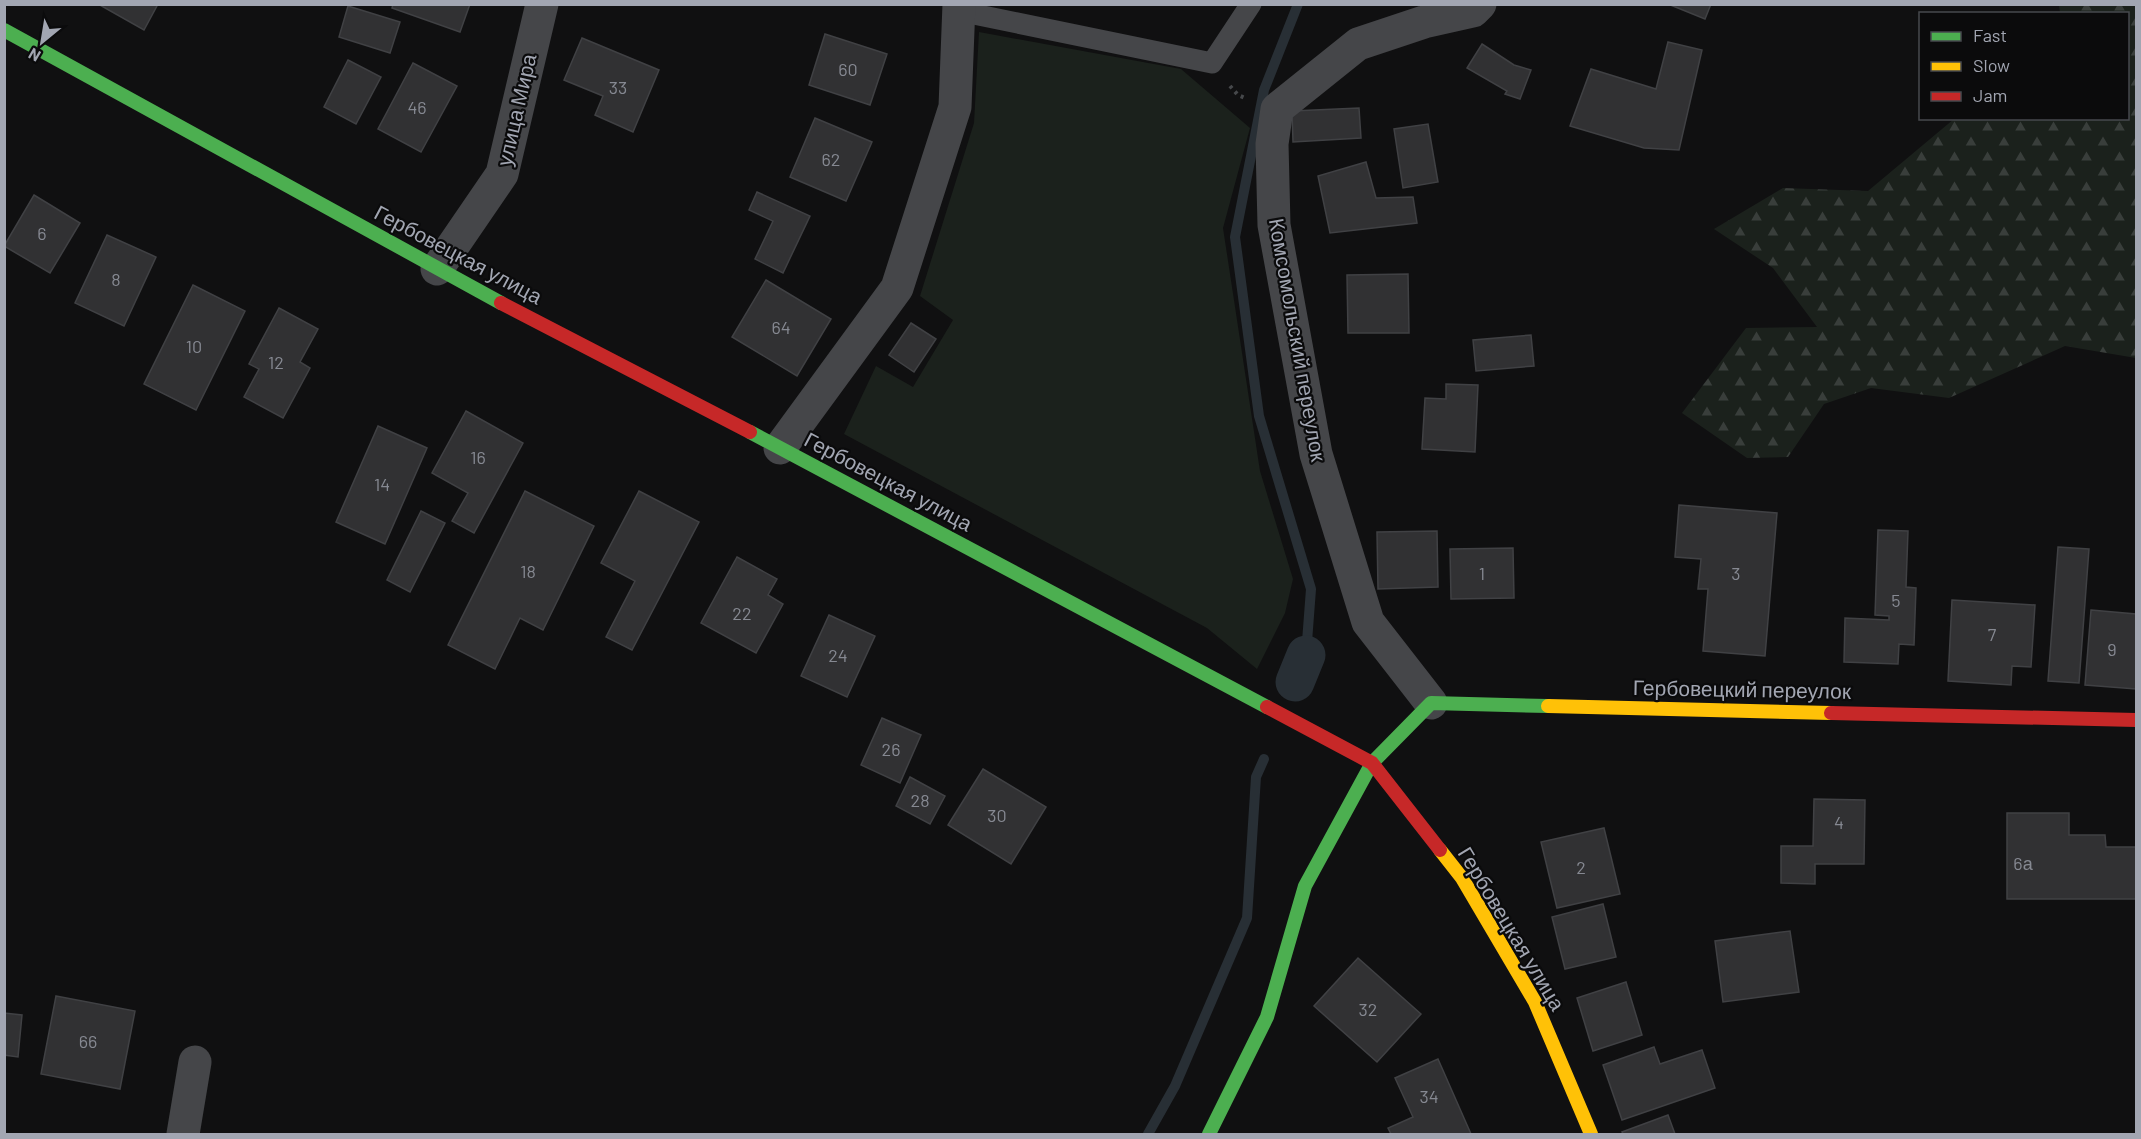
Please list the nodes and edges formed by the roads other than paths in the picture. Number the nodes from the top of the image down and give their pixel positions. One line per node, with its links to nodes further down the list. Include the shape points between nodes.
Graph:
1 (542, 4): 6 (street, улица Мира, via 502,174)
2 (1251, 4): 4 (lane, via 1212,63)
3 (1480, 4): 8 (street, Комсомольский переулок, via 1473,11 1358,44 1276,109 1272,144 1274,225 1316,454 1368,622)
4 (959, 8): 7 (street, via 955,106 897,288)
5 (4, 30): 6 (street, Гербовецкая улица)
6 (437, 269): 7 (street, Гербовецкая улица)
7 (780, 448): 10 (street, Гербовецкая улица)
8 (1431, 704): 9 (street, Гербовецкий переулок); 10 (street)
9 (2136, 720)
10 (1372, 763): 13 (street, via 1305,886 1267,1017); 14 (street, Гербовецкая улица, via 1462,878 1535,1002)
11 (195, 1062): 12 (street)
12 (183, 1134)
13 (1209, 1134)
14 (1591, 1134)

